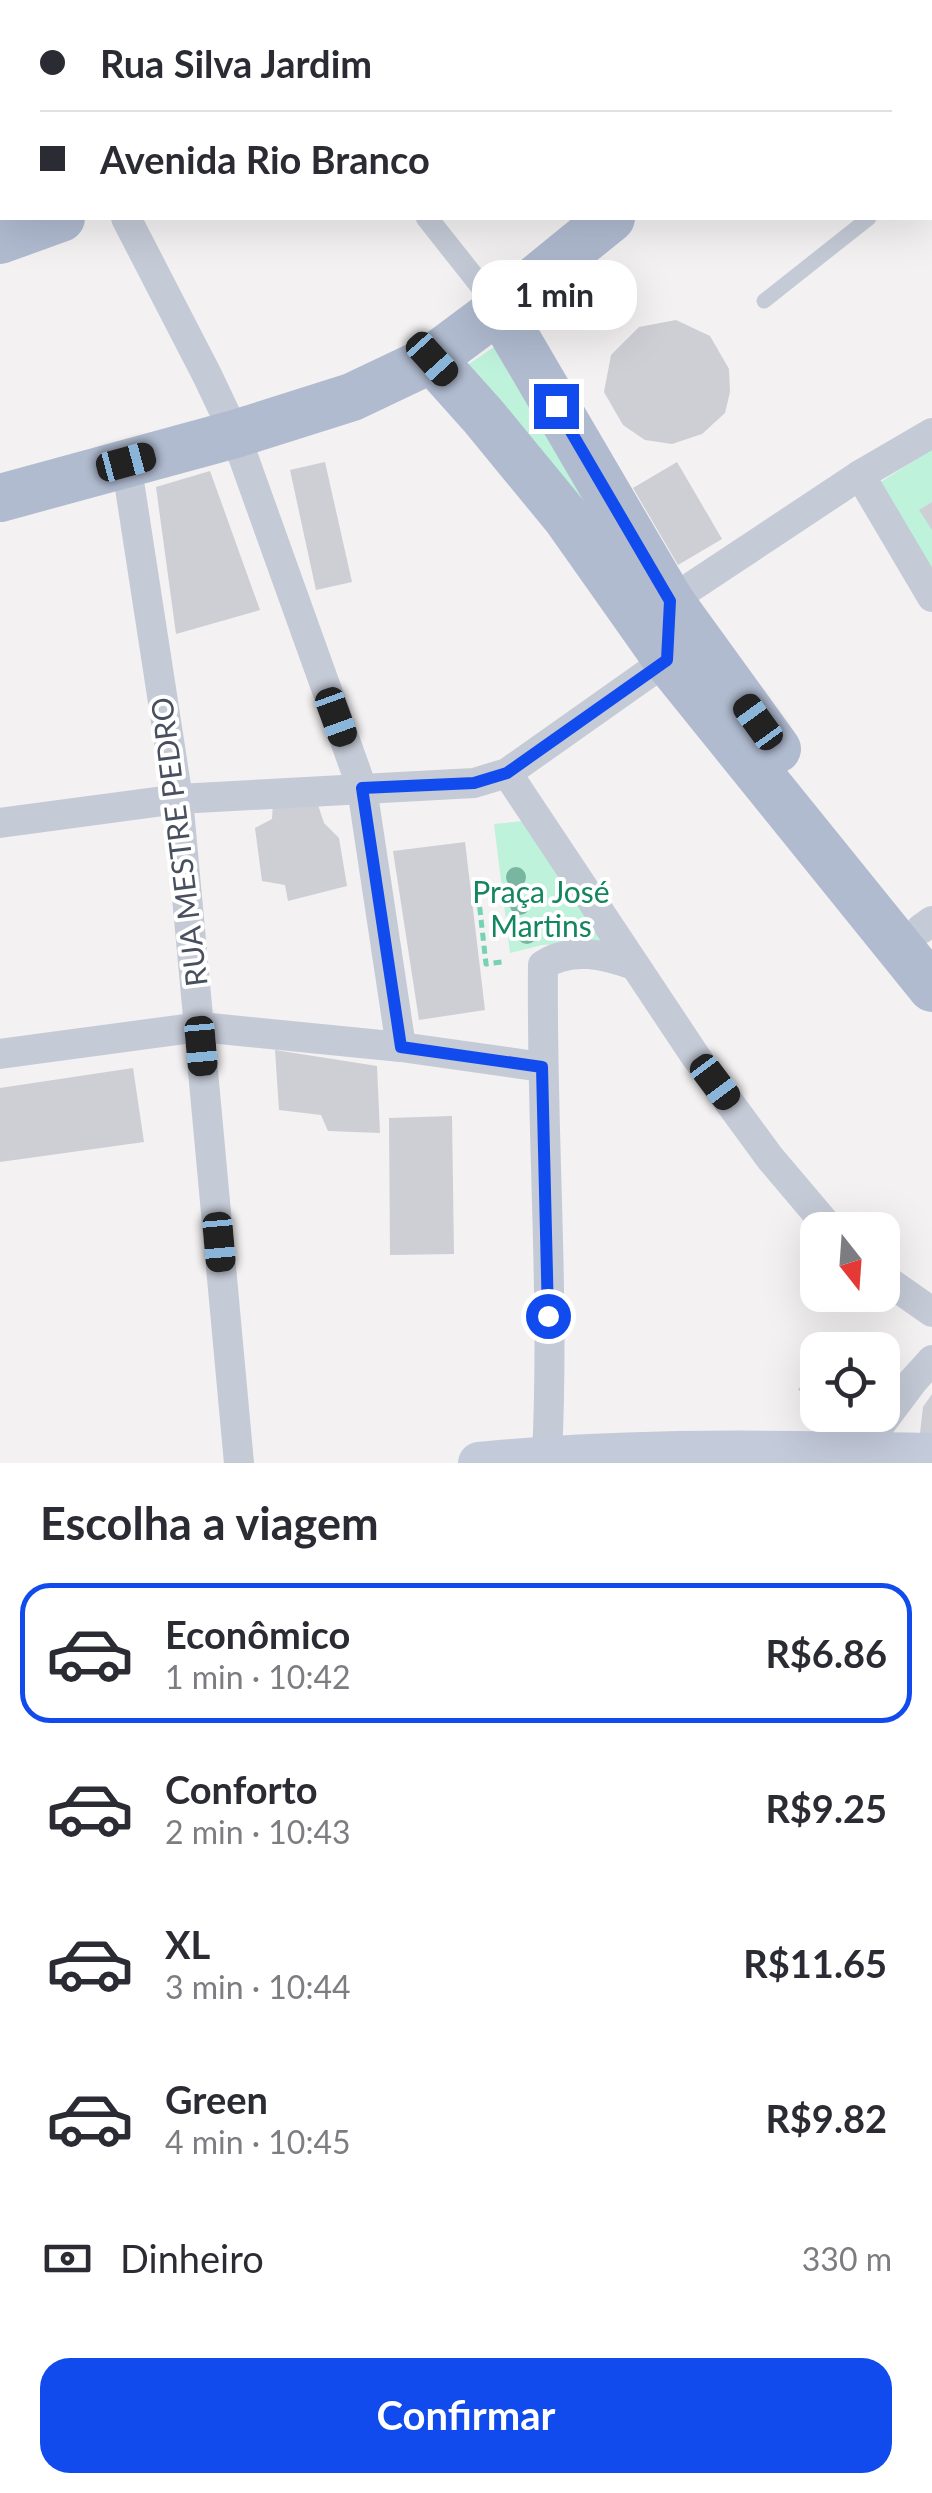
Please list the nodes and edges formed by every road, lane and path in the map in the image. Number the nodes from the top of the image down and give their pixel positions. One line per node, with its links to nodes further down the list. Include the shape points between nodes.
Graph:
1 (55, 220): 6 (main road)
2 (127, 220): 11 (street)
3 (430, 220): 8 (street)
4 (609, 220): 8 (main road)
5 (865, 220): 7 (lane)
6 (0, 240)
7 (764, 300)
8 (499, 308): 9 (main road); 16 (main road)
9 (432, 359): 11 (main road, via 352,397); 17 (main road, via 566,517)
10 (932, 433): 13 (street)
11 (235, 434): 12 (main road); 19 (street)
12 (126, 462): 14 (main road); 20 (street, RUA MESTRE PEDRO)
13 (860, 475): 15 (street); 16 (street)
14 (0, 498)
15 (932, 597)
16 (670, 601): 17 (street); 23 (main road, via 845,844)
17 (667, 660): 18 (street); 26 (main road)
18 (507, 773): 19 (street, via 474,783); 25 (street)
19 (362, 788): 20 (street); 28 (street)
20 (178, 799): 21 (street); 27 (street, RUA MESTRE PEDRO)
21 (0, 824)
22 (472, 901): 24 (path, via 479,900 486,964)
23 (928, 930)
24 (502, 962)
25 (634, 965): 30 (street, via 596,954 544,964); 31 (street)
26 (932, 988)
27 (200, 1026): 28 (street); 29 (street); 38 (street, RUA MESTRE PEDRO)
28 (401, 1047): 30 (street)
29 (0, 1054)
30 (542, 1067): 37 (street)
31 (816, 1212)
32 (900, 1290): 33 (street)
33 (932, 1312)
34 (932, 1360): 35 (street)
35 (858, 1452): 36 (main road); 37 (main road)
36 (932, 1454)
37 (546, 1456): 39 (main road)
38 (239, 1463)
39 (479, 1463)

